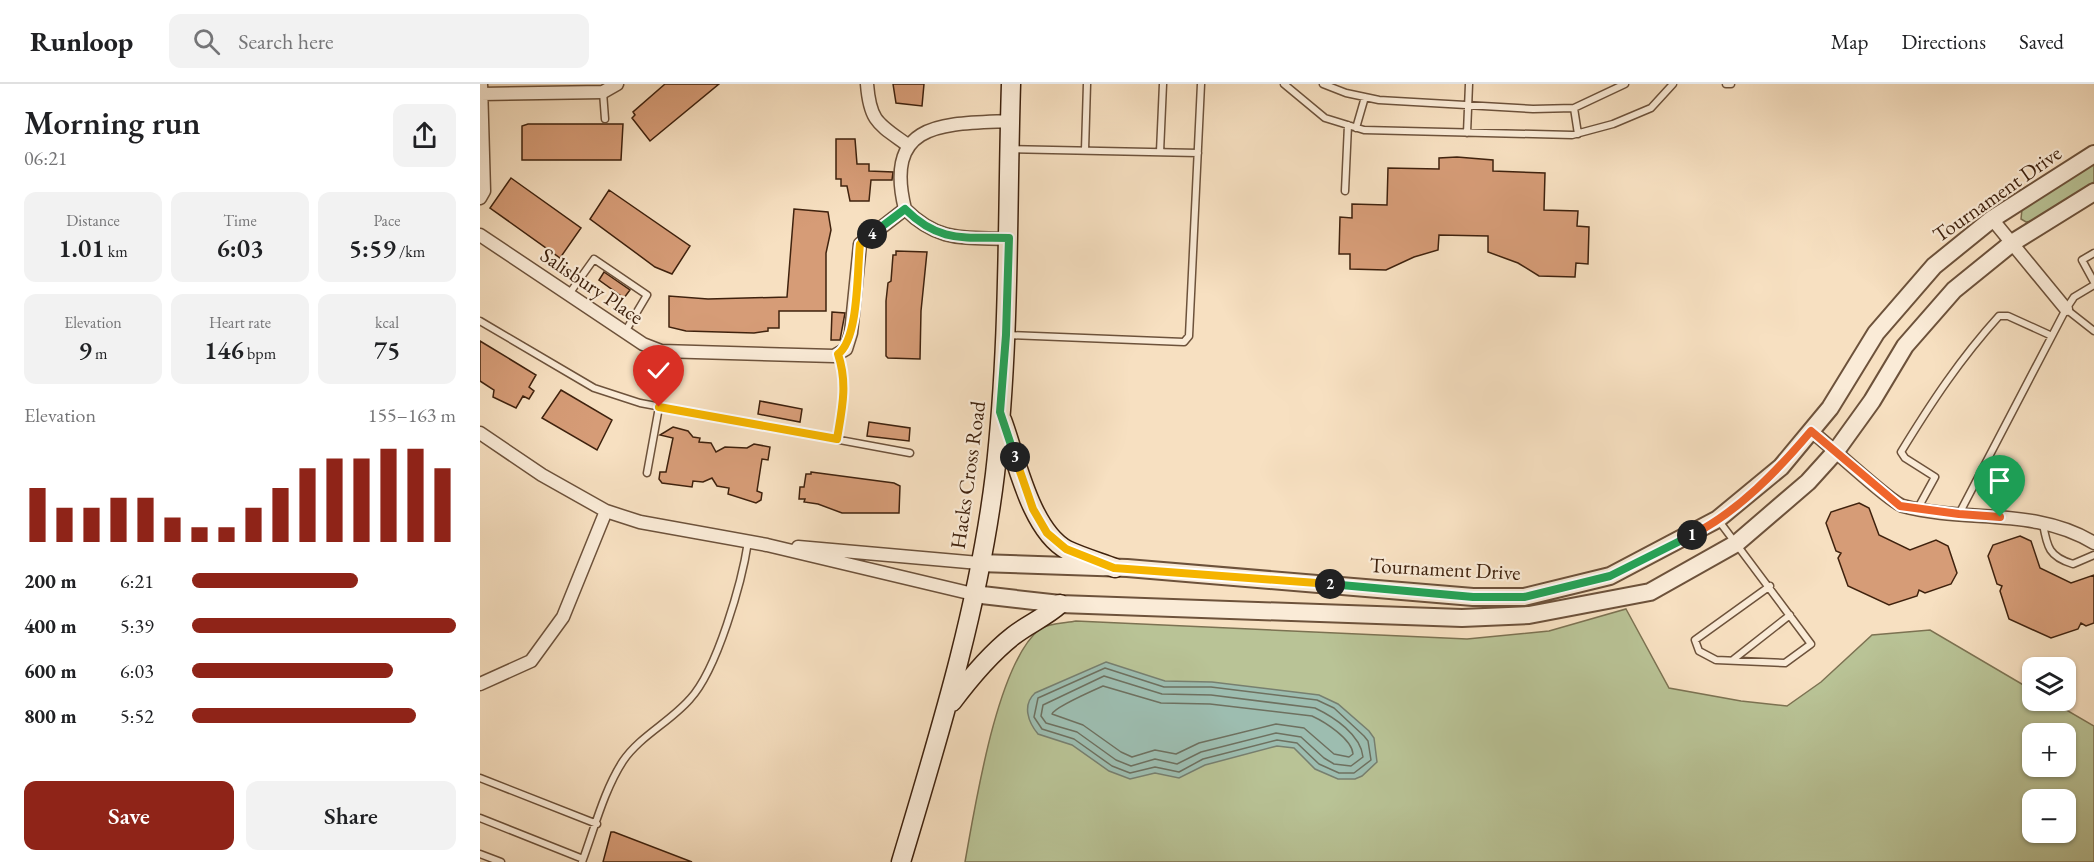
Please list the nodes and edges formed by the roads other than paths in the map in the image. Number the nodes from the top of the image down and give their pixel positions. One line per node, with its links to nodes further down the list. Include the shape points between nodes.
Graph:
1 (617, 84): 13 (street)
2 (867, 84): 23 (street, via 870,108 877,122)
3 (1011, 84): 18 (main road, Hacks Cross Road)
4 (1087, 84): 25 (lane)
5 (1163, 84): 26 (lane)
6 (1201, 84): 27 (lane)
7 (1284, 84): 19 (lane, via 1325,118)
8 (1323, 84): 14 (lane)
9 (1469, 84): 15 (lane)
10 (1625, 84): 16 (lane)
11 (1673, 84): 22 (lane, via 1651,108)
12 (481, 89): 13 (street); 31 (street, via 484,191)
13 (603, 92): 17 (lane)
14 (1365, 97): 15 (lane); 20 (lane)
15 (1468, 106): 16 (lane); 21 (lane)
16 (1574, 108): 22 (lane)
17 (604, 119)
18 (1010, 121): 23 (street, via 933,127); 24 (main road, Hacks Cross Road)
19 (1348, 125): 20 (lane); 29 (lane)
20 (1356, 128): 21 (lane)
21 (1467, 133): 22 (lane)
22 (1578, 134)
23 (909, 146): 32 (street, via 903,159)
24 (1010, 149): 25 (lane); 35 (main road, Hacks Cross Road)
25 (1085, 150): 26 (lane)
26 (1160, 152): 27 (lane)
27 (1198, 153): 44 (lane, via 1190,325 1184,342)
28 (2094, 154): 33 (street, Tournament Drive)
29 (1345, 191)
30 (2094, 192): 36 (street, Tournament Drive)
31 (480, 198)
32 (905, 209): 35 (street, via 930,230 952,236); 46 (street, via 860,244 852,333 846,349)
33 (1992, 219): 36 (street); 49 (street, Tournament Drive, via 1959,244 1906,296 1876,333 1830,408)
34 (480, 235): 39 (street, Salisbury Place)
35 (1009, 238): 44 (main road, Hacks Cross Road)
36 (2012, 243): 40 (street); 52 (street, Tournament Drive, via 1954,290 1924,323)
37 (2094, 253): 38 (lane, via 2082,260)
38 (2094, 283): 40 (lane, via 2074,297)
39 (568, 294): 43 (street, Salisbury Place); 43 (lane, via 594,259 646,295)
40 (2066, 309): 42 (lane); 45 (lane)
41 (480, 321): 47 (lane, via 594,388)
42 (2094, 331)
43 (625, 332): 46 (street, Salisbury Place, via 643,344 681,354)
44 (1006, 335): 48 (main road, Hacks Cross Road)
45 (2052, 336): 55 (lane, via 2008,316 1999,316 1966,352 1901,452 1935,477); 57 (lane)
46 (838, 354): 51 (lane, via 845,392)
47 (659, 407): 51 (lane); 54 (lane)
48 (1000, 412): 65 (main road, Hacks Cross Road); 66 (main road, via 1033,509 1047,533 1066,549)
49 (1811, 431): 52 (street); 58 (street, Tournament Drive, via 1781,467)
50 (480, 433): 56 (street, Tournament Drive, via 542,475)
51 (837, 439): 53 (lane)
52 (1836, 451): 55 (street, via 1900,506); 61 (street, Tournament Drive, via 1808,482)
53 (910, 453)
54 (647, 473)
55 (1918, 508): 57 (street)
56 (606, 511): 60 (street, Tournament Drive, via 666,528); 72 (street, via 563,617 531,661)
57 (1959, 514): 59 (street)
58 (1718, 519): 61 (lane); 66 (street, Tournament Drive, via 1610,576 1524,597 1473,597)
59 (2043, 524): 62 (street); 64 (lane, via 2048,546 2058,560 2073,564)
60 (748, 542): 63 (street, Tournament Drive); 76 (lane, via 729,615 700,686 682,708 624,760)
61 (1737, 543): 67 (lane); 69 (street, Tournament Drive, via 1650,592 1529,615 1462,618)
62 (2094, 543)
63 (767, 545): 65 (street, Tournament Drive); 68 (street, Tournament Drive)
64 (2094, 555)
65 (979, 563): 66 (street, Tournament Drive); 68 (main road, Hacks Cross Road)
66 (1114, 568)
67 (1770, 586): 70 (lane); 71 (lane, via 1695,640 1698,651 1716,660)
68 (973, 594): 69 (street, Tournament Drive); 73 (main road, Hacks Cross Road)
69 (1060, 604): 73 (main road, via 996,651)
70 (1790, 615): 71 (lane); 71 (lane, via 1810,644 1785,663)
71 (1734, 659)
72 (480, 684)
73 (948, 708): 80 (main road, Hacks Cross Road)
74 (480, 778): 76 (lane)
75 (480, 818): 78 (lane)
76 (597, 824): 78 (lane)
77 (480, 854): 79 (lane)
78 (582, 861)
79 (501, 862)
80 (900, 862)

